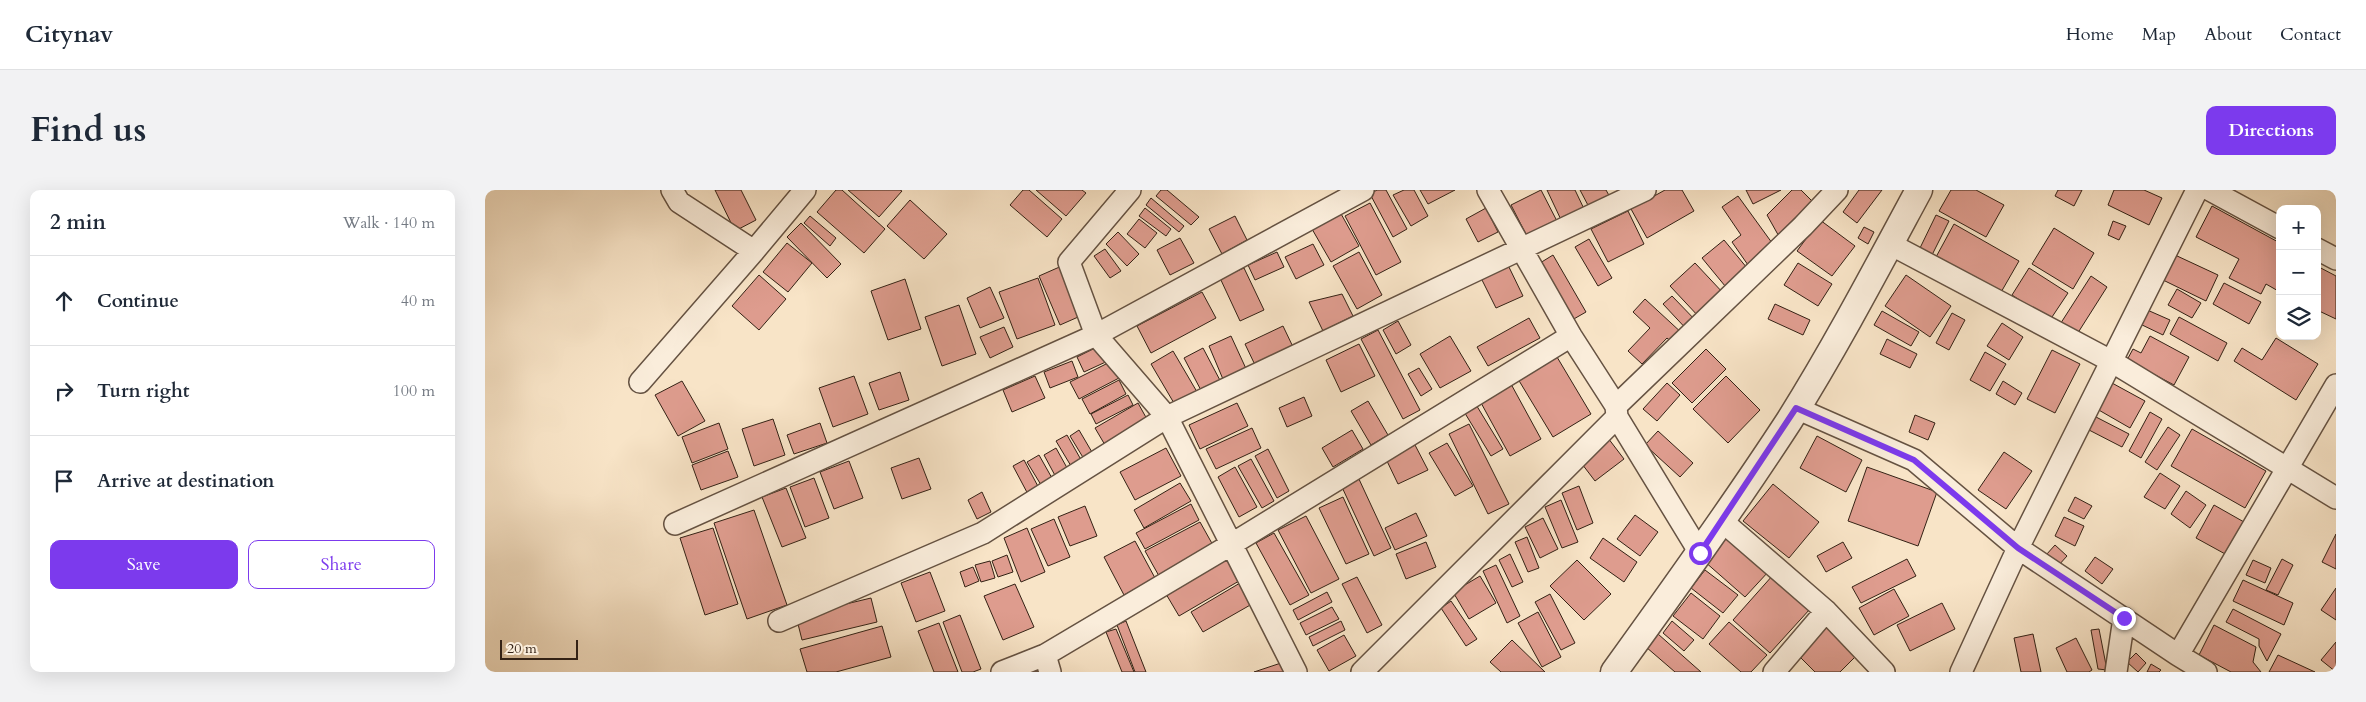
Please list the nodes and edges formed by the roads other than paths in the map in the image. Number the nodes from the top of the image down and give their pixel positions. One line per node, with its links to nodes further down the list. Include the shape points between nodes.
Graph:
1 (672, 190): 15 (street, via 679,202)
2 (805, 190): 15 (street)
3 (1130, 190): 17 (street, via 1069,262)
4 (1363, 190): 17 (street)
5 (1488, 190): 13 (street)
6 (1645, 190): 13 (street)
7 (1837, 190): 23 (street)
8 (1919, 190): 12 (street)
9 (2197, 190): 19 (street)
10 (2210, 190): 11 (street)
11 (2276, 226)
12 (1890, 244): 19 (street); 22 (street, via 1845,328)
13 (1523, 249): 18 (street); 24 (street)
14 (2319, 250): 16 (street)
15 (754, 251): 20 (street)
16 (2336, 259)
17 (1096, 335): 24 (street); 28 (street)
18 (1571, 336): 23 (street); 29 (street)
19 (2111, 361): 25 (street); 30 (street)
20 (640, 382)
21 (2336, 385): 25 (street)
22 (1796, 408): 27 (street); 30 (street, via 1914,460)
23 (1616, 411): 31 (street); 39 (street)
24 (1167, 417): 29 (street); 34 (street, via 983,533)
25 (2288, 468): 26 (street); 35 (street)
26 (2336, 498)
27 (1722, 521): 31 (street); 32 (street)
28 (675, 524)
29 (1232, 544): 36 (street); 38 (street)
30 (2018, 548): 33 (street); 43 (street)
31 (1700, 553): 40 (street)
32 (1827, 611): 41 (street); 42 (street)
33 (2124, 618): 35 (street); 44 (street)
34 (779, 621)
35 (2178, 654): 45 (street)
36 (1047, 663): 37 (street)
37 (1002, 672)
38 (1296, 672)
39 (1362, 672)
40 (1614, 672)
41 (1774, 672)
42 (1883, 672)
43 (1961, 672)
44 (2116, 672)
45 (2206, 672)

